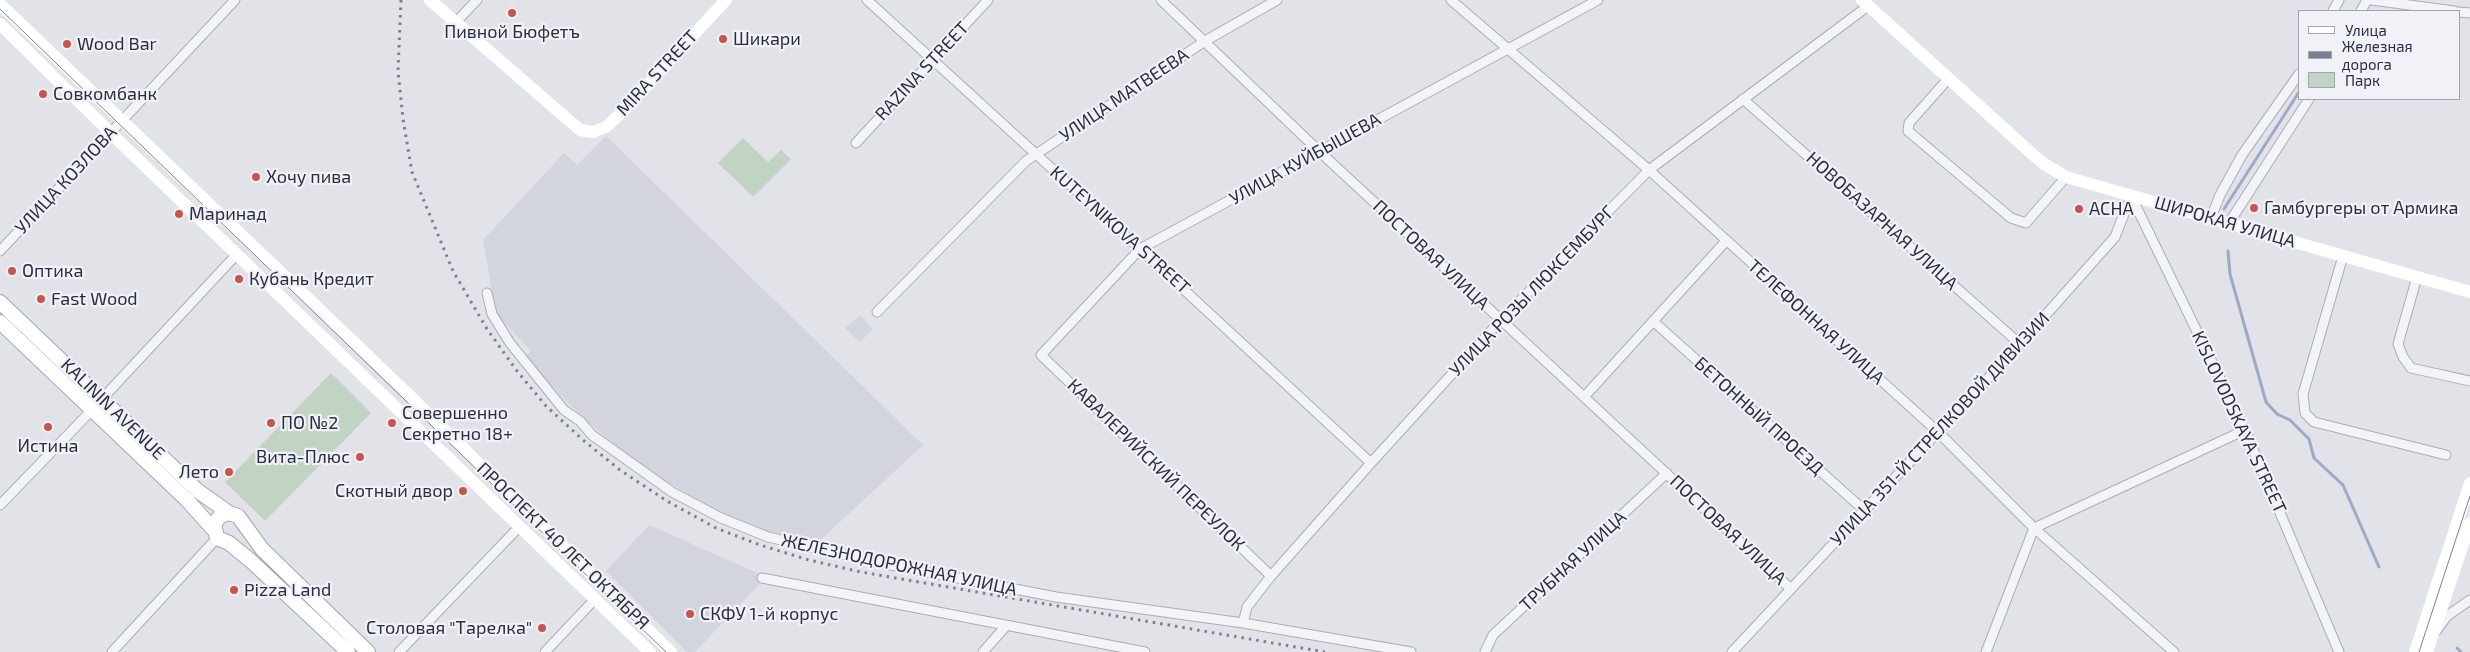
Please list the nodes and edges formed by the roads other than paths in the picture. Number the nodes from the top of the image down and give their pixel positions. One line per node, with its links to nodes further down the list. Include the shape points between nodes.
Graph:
1 (235, 0): 24 (street, УЛИЦА КОЗЛОВА)
2 (430, 0): 15 (street)
3 (477, 0): 15 (street)
4 (726, 0): 15 (street, MIRA STREET, via 606,127 593,132 580,130)
5 (866, 0): 19 (street, KUTEYNIKOVA STREET)
6 (988, 0): 19 (street, RAZINA STREET)
7 (1161, 0): 17 (street, ПОСТОВАЯ УЛИЦА)
8 (1277, 0): 17 (street, УЛИЦА МАТВЕЕВА)
9 (1451, 0): 18 (street, ТЕЛЕФОННАЯ УЛИЦА)
10 (1598, 0): 18 (street, УЛИЦА КУЙБЫШЕВА)
11 (2372, 0): 14 (street)
12 (1865, 3): 21 (street, ШИРОКАЯ УЛИЦА); 22 (street, УЛИЦА РОЗЫ ЛЮКСЕМБУРГ)
13 (0, 4): 24 (street, ПРОСПЕКТ 40 ЛЕТ ОКТЯБРЯ)
14 (2447, 10)
15 (457, 21)
16 (0, 24): 25 (street, ПРОСПЕКТ 40 ЛЕТ ОКТЯБРЯ)
17 (1205, 41): 27 (street, ПОСТОВАЯ УЛИЦА); 28 (street, УЛИЦА МАТВЕЕВА)
18 (1507, 49): 27 (street, УЛИЦА КУЙБЫШЕВА); 29 (street, ТЕЛЕФОННАЯ УЛИЦА)
19 (931, 60): 26 (street, RAZINA STREET); 28 (street, KUTEYNIKOVA STREET)
20 (2298, 75): 32 (street, via 2242,155)
21 (1948, 79): 30 (street, ШИРОКАЯ УЛИЦА, via 2044,164); 30 (street, via 1909,123 1908,131 2012,218 2026,223)
22 (1743, 99): 29 (street, УЛИЦА РОЗЫ ЛЮКСЕМБУРГ); 47 (street, НОВОБАЗАРНАЯ УЛИЦА)
23 (2308, 100): 33 (street)
24 (120, 120): 25 (street, УЛИЦА КОЗЛОВА); 81 (street, ПРОСПЕКТ 40 ЛЕТ ОКТЯБРЯ, via 407,393)
25 (110, 132): 36 (street, УЛИЦА КОЗЛОВА); 37 (street, ПРОСПЕКТ 40 ЛЕТ ОКТЯБРЯ)
26 (856, 143)
27 (1320, 152): 35 (street, УЛИЦА КУЙБЫШЕВА); 44 (street, ПОСТОВАЯ УЛИЦА)
28 (1036, 154): 35 (street, KUTEYNIKOVA STREET); 43 (street, УЛИЦА МАТВЕЕВА)
29 (1649, 170): 34 (street, ТЕЛЕФОННАЯ УЛИЦА); 44 (street, УЛИЦА РОЗЫ ЛЮКСЕМБУРГ)
30 (2066, 177): 31 (street, ШИРОКАЯ УЛИЦА)
31 (2131, 196): 32 (street, ШИРОКАЯ УЛИЦА); 47 (street, УЛИЦА 351-Й СТРЕЛКОВОЙ ДИВИЗИИ, via 2115,237); 53 (street, KISLOVODSKAYA STREET)
32 (2211, 218): 33 (street, ШИРОКАЯ УЛИЦА)
33 (2229, 223): 38 (street, ШИРОКАЯ УЛИЦА)
34 (1726, 241): 45 (street); 54 (street, ТЕЛЕФОННАЯ УЛИЦА)
35 (1140, 248): 48 (street, УЛИЦА КУЙБЫШЕВА); 56 (street, KUTEYNIKOVA STREET)
36 (0, 251)
37 (237, 254): 51 (street); 63 (street, ПРОСПЕКТ 40 ЛЕТ ОКТЯБРЯ)
38 (2343, 256): 39 (street, ШИРОКАЯ УЛИЦА); 55 (street, via 2303,394 2305,413 2314,422)
39 (2416, 277): 40 (street, ШИРОКАЯ УЛИЦА); 49 (street, via 2398,344 2402,357 2411,368)
40 (2470, 292)
41 (486, 293): 73 (street, ЖЕЛЕЗНОДОРОЖНАЯ УЛИЦА, via 492,314 510,343 564,410 629,463 672,492 721,518 768,537 943,576 1056,597)
42 (0, 302): 51 (main road, KALININ AVENUE)
43 (877, 312)
44 (1502, 320): 50 (street, ПОСТОВАЯ УЛИЦА); 56 (street, УЛИЦА РОЗЫ ЛЮКСЕМБУРГ)
45 (1652, 321): 50 (street); 60 (street, БЕТОННЫЙ ПРОЕЗД)
46 (0, 322): 52 (main road, KALININ AVENUE)
47 (2020, 344): 54 (street, УЛИЦА 351-Й СТРЕЛКОВОЙ ДИВИЗИИ)
48 (1041, 355): 67 (street, КАВАЛЕРИЙСКИЙ ПЕРЕУЛОК)
49 (2470, 381)
50 (1585, 396): 57 (street, ПОСТОВАЯ УЛИЦА)
51 (102, 399): 61 (main road, KALININ AVENUE, via 198,491)
52 (92, 410): 59 (street); 66 (main road, KALININ AVENUE, via 188,501)
53 (2245, 430): 65 (street); 89 (street, KISLOVODSKAYA STREET)
54 (1938, 432): 60 (street, УЛИЦА 351-Й СТРЕЛКОВОЙ ДИВИЗИИ); 65 (street, ТЕЛЕФОННАЯ УЛИЦА)
55 (2446, 455)
56 (1371, 463): 67 (street, УЛИЦА РОЗЫ ЛЮКСЕМБУРГ)
57 (1667, 473): 70 (street, ПОСТОВАЯ УЛИЦА); 85 (street, ТРУБНАЯ УЛИЦА, via 1493,635)
58 (2470, 483): 68 (street)
59 (0, 505)
60 (1865, 511): 70 (street, УЛИЦА 351-Й СТРЕЛКОВОЙ ДИВИЗИИ)
61 (229, 513): 64 (main road, via 238,516); 66 (main road, via 216,519)
62 (2470, 523): 68 (street)
63 (520, 526): 71 (street, ПРОСПЕКТ 40 ЛЕТ ОКТЯБРЯ); 78 (street)
64 (244, 527): 66 (main road, via 238,540); 77 (main road, via 262,549)
65 (2034, 528): 87 (street); 88 (street, ТЕЛЕФОННАЯ УЛИЦА)
66 (220, 537): 75 (street); 76 (main road, KALININ AVENUE, via 252,561)
67 (1271, 576): 73 (street, УЛИЦА РОЗЫ ЛЮКСЕМБУРГ, via 1247,607)
68 (2446, 576): 90 (street); 91 (street)
69 (762, 578): 74 (street)
70 (1790, 589): 86 (street, УЛИЦА 351-Й СТРЕЛКОВОЙ ДИВИЗИИ)
71 (595, 599): 79 (street); 80 (street, ПРОСПЕКТ 40 ЛЕТ ОКТЯБРЯ)
72 (2468, 606): 91 (street, via 2447,616)
73 (1243, 623): 84 (street, ЖЕЛЕЗНОДОРОЖНАЯ УЛИЦА)
74 (1006, 626): 82 (street); 83 (street)
75 (112, 652)
76 (348, 652)
77 (368, 652)
78 (399, 652)
79 (545, 652)
80 (650, 652)
81 (671, 652)
82 (983, 652)
83 (1145, 652)
84 (1411, 652)
85 (1485, 652)
86 (1732, 652)
87 (1986, 652)
88 (2174, 652)
89 (2339, 652)
90 (2415, 652)
91 (2428, 652)

